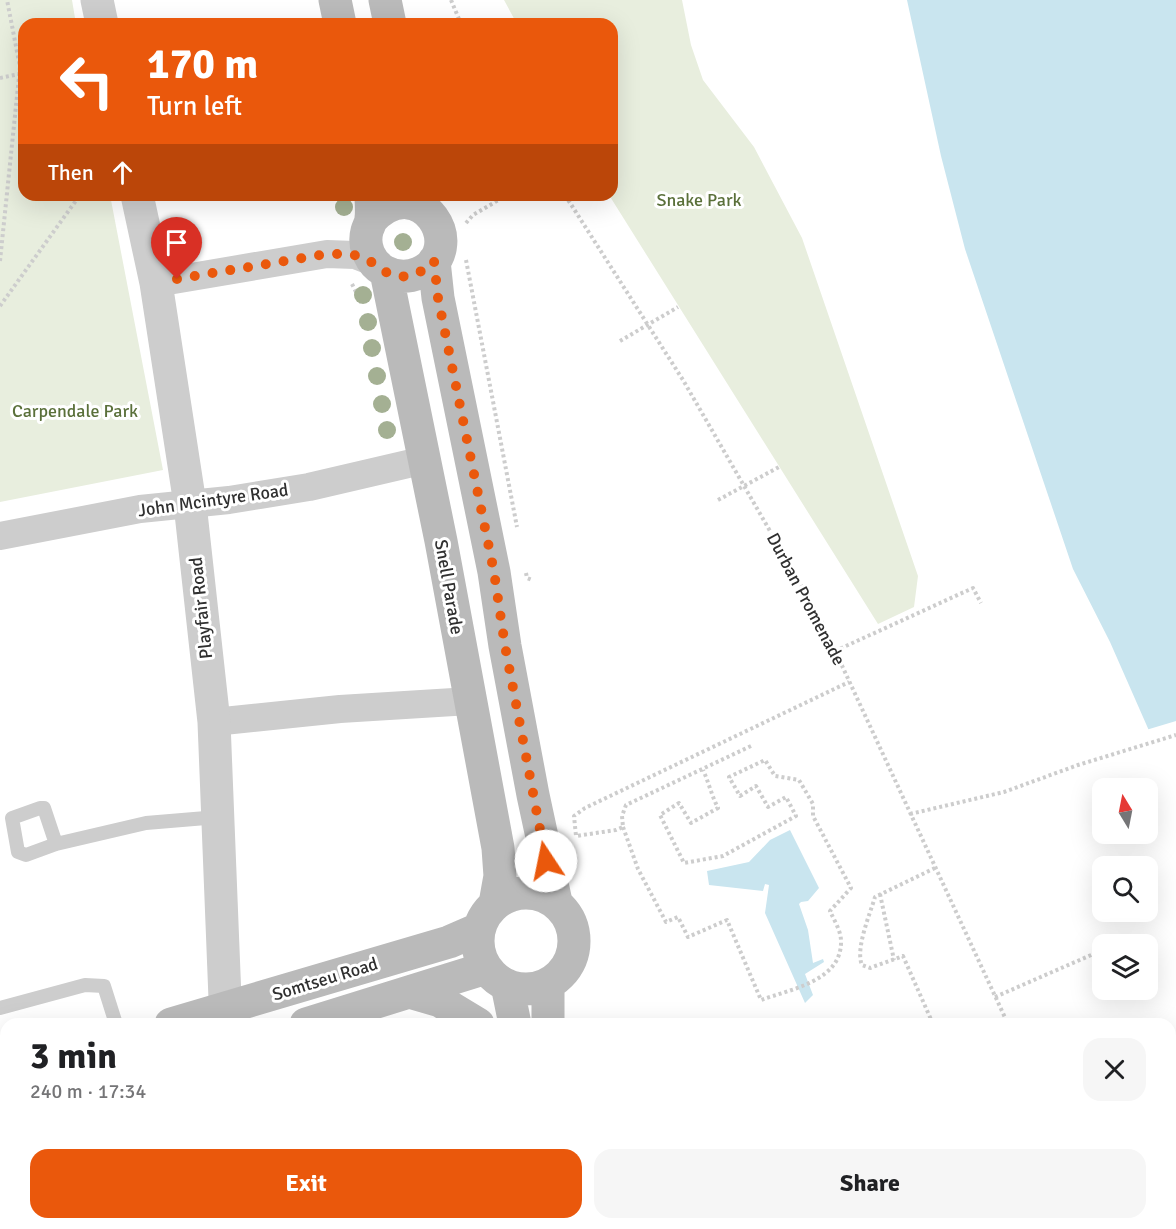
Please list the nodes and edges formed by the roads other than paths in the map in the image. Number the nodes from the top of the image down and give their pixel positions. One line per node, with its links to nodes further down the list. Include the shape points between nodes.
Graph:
1 (97, 0): 3 (street)
2 (385, 0): 4 (main road)
3 (101, 18)
4 (389, 18)
5 (138, 201): 9 (street, Playfair Road)
6 (428, 205): 7 (main road, via 393,203 381,209); 8 (main road, via 439,228 440,249)
7 (374, 236): 8 (main road, via 398,277 412,276); 9 (street, via 355,255 327,254); 10 (main road, Snell Parade)
8 (450, 258): 17 (main road, via 438,298)
9 (156, 283): 11 (street, Playfair Road)
10 (425, 460): 11 (street, John Mcintyre Road, via 309,487); 13 (main road, Snell Parade)
11 (190, 504): 12 (street, John Mcintyre Road, via 140,509); 14 (street, Playfair Road)
12 (0, 536)
13 (470, 701): 14 (street); 18 (main road, Snell Parade, via 498,848 500,876)
14 (214, 722): 15 (street, Playfair Road)
15 (218, 817): 16 (lane, via 146,823); 23 (street, Playfair Road)
16 (56, 844)
17 (556, 903): 18 (main road, via 536,894 514,894); 20 (main road, via 569,917 575,936 573,956 564,973)
18 (487, 916): 19 (main road, via 477,943 479,956); 23 (main road, Somtseu Road, via 449,942)
19 (497, 977): 20 (main road, via 519,990); 21 (main road, Somtseu Road); 27 (main road)
20 (548, 985): 28 (main road)
21 (409, 992): 25 (main road, Somtseu Road); 26 (main road, via 440,1001)
22 (0, 1008): 24 (lane, via 98,984 104,986)
23 (226, 1017)
24 (114, 1018)
25 (325, 1018)
26 (467, 1018)
27 (513, 1018)
28 (548, 1018)

